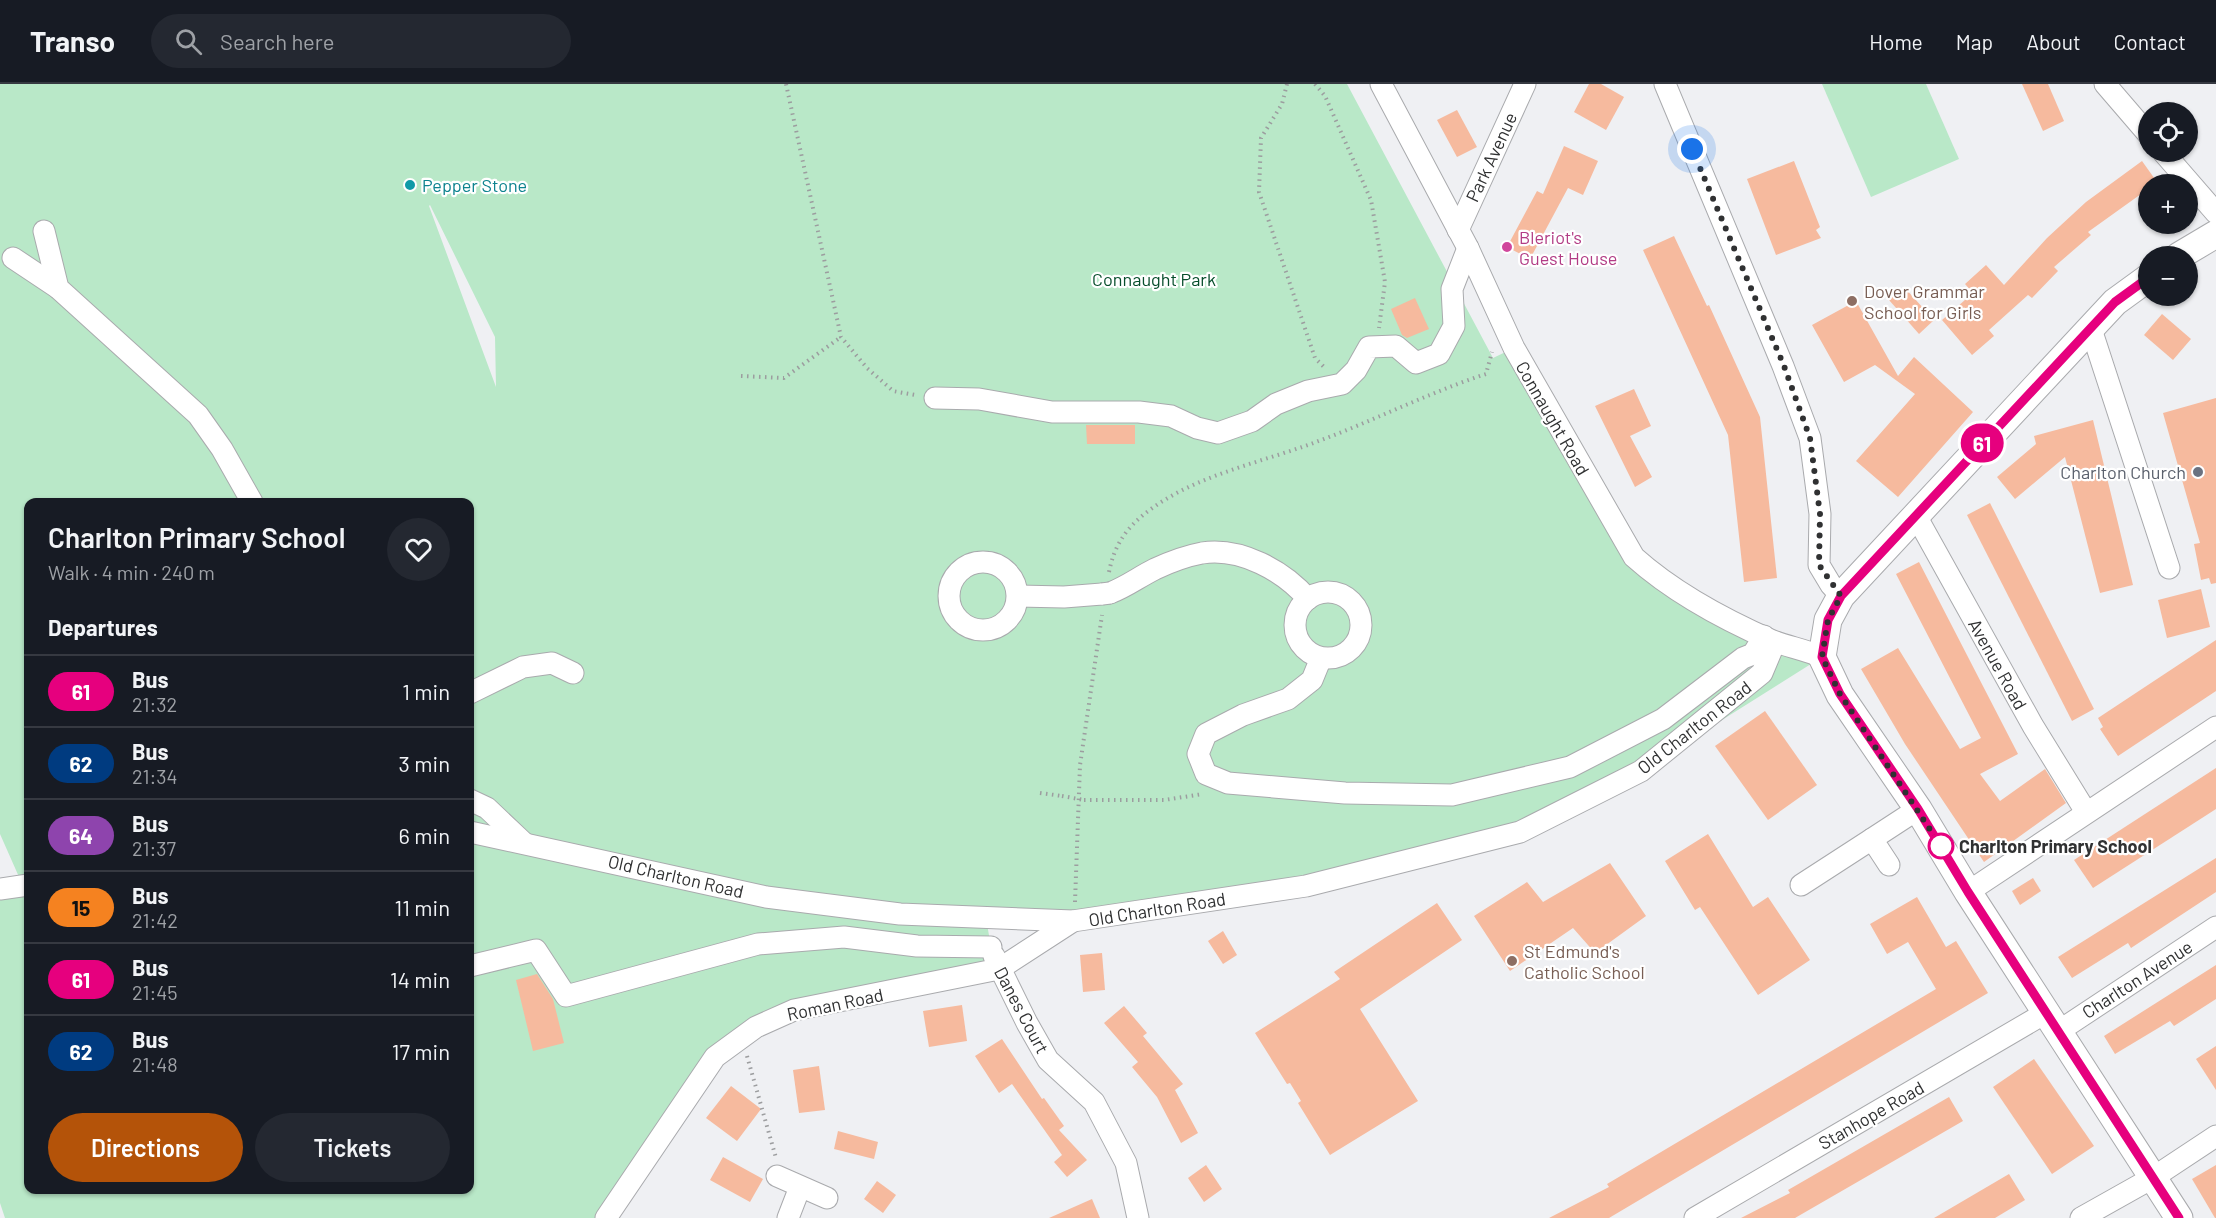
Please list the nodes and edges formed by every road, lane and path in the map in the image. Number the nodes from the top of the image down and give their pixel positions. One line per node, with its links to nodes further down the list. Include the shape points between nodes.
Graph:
1 (786, 84): 19 (path)
2 (1287, 84): 23 (path, via 1282,104 1261,138 1259,192 1315,358)
3 (1315, 84): 20 (path, via 1371,200 1385,282 1378,327)
4 (1382, 84): 13 (street, Connaught Road)
5 (1525, 84): 13 (street, Park Avenue)
6 (1665, 84): 30 (street, via 1784,366 1810,438 1820,514 1819,565)
7 (2105, 84): 8 (street)
8 (2138, 122)
9 (2172, 162): 10 (street)
10 (2216, 213)
11 (44, 231): 17 (street)
12 (2216, 234): 14 (main road)
13 (1463, 239): 20 (street, Park Avenue, via 1452,290 1455,326 1439,354 1416,363); 32 (street, Connaught Road, via 1514,348 1634,557 1653,575 1714,612)
14 (2196, 246)
15 (13, 258): 17 (street)
16 (2138, 285): 18 (main road, via 2115,302)
17 (58, 288): 25 (street, via 198,415)
18 (2091, 329): 26 (main road); 27 (street)
19 (841, 337): 22 (path, via 784,378); 24 (path, via 893,391)
20 (1396, 346): 23 (street, via 1370,347 1356,370)
21 (1494, 347): 28 (path, via 1486,374 1317,442 1198,482 1147,511 1122,534 1112,558)
22 (741, 376)
23 (1341, 384): 24 (street, via 1308,391 1276,404 1252,421 1218,433 1171,416 1139,412 1052,412 979,399)
24 (935, 398)
25 (250, 498)
26 (1915, 514): 30 (main road); 42 (street, Avenue Road, via 2033,726)
27 (2169, 568)
28 (1106, 592): 29 (street, via 1064,597); 31 (street, via 1168,564 1205,553 1238,556 1262,564 1283,575); 51 (path, via 1080,765 1075,903)
29 (1018, 596)
30 (1841, 596): 33 (main road, via 1828,620)
31 (1308, 599): 34 (street, via 1296,616 1295,627 1303,647); 34 (street, via 1329,592 1340,594 1350,600 1361,618 1358,640 1352,649 1343,655)
32 (1770, 639): 33 (street, Connaught Road); 38 (street, via 1663,719 1570,767 1452,795 1345,793); 51 (street, Old Charlton Road, via 1762,673 1641,771 1520,832 1306,886)
33 (1822, 657): 41 (main road, via 1840,694)
34 (1321, 658): 38 (street, via 1312,680 1288,699 1206,734 1198,754 1206,774)
35 (573, 673): 36 (street, via 552,663 523,667)
36 (474, 691)
37 (2216, 727): 42 (street)
38 (1228, 783): 39 (path, bridge, via 1198,797 1084,800)
39 (1040, 793)
40 (474, 801): 45 (street, via 487,808)
41 (1918, 809): 44 (street); 50 (main road)
42 (2086, 812): 50 (street)
43 (474, 833): 45 (street, Old Charlton Road)
44 (1872, 839): 46 (street); 47 (street)
45 (524, 844): 52 (street, Old Charlton Road, via 765,897 900,914)
46 (1889, 865)
47 (1801, 885)
48 (24, 886): 49 (street)
49 (0, 889)
50 (1968, 892): 57 (main road)
51 (1069, 913): 52 (street, Old Charlton Road); 56 (street, Roman Road)
52 (986, 917): 54 (street, Danes Court)
53 (2216, 927): 57 (street, Charlton Avenue)
54 (991, 947): 55 (street, via 917,946 844,937 758,944 566,996 536,950); 56 (street, Danes Court)
55 (474, 965)
56 (999, 969): 64 (street, Roman Road, via 794,1010 756,1028 715,1057); 66 (street, Danes Court, via 1048,1060 1094,1102 1126,1163)
57 (2053, 1021): 61 (main road); 67 (street, Stanhope Road)
58 (747, 1054): 60 (path, via 778,1164)
59 (2216, 1136): 61 (street)
60 (777, 1176): 62 (street)
61 (2154, 1177): 68 (street); 69 (main road)
62 (800, 1186): 63 (street); 65 (street)
63 (827, 1198)
64 (606, 1218)
65 (788, 1218)
66 (1138, 1218)
67 (1695, 1218)
68 (2081, 1218)
69 (2179, 1218)

